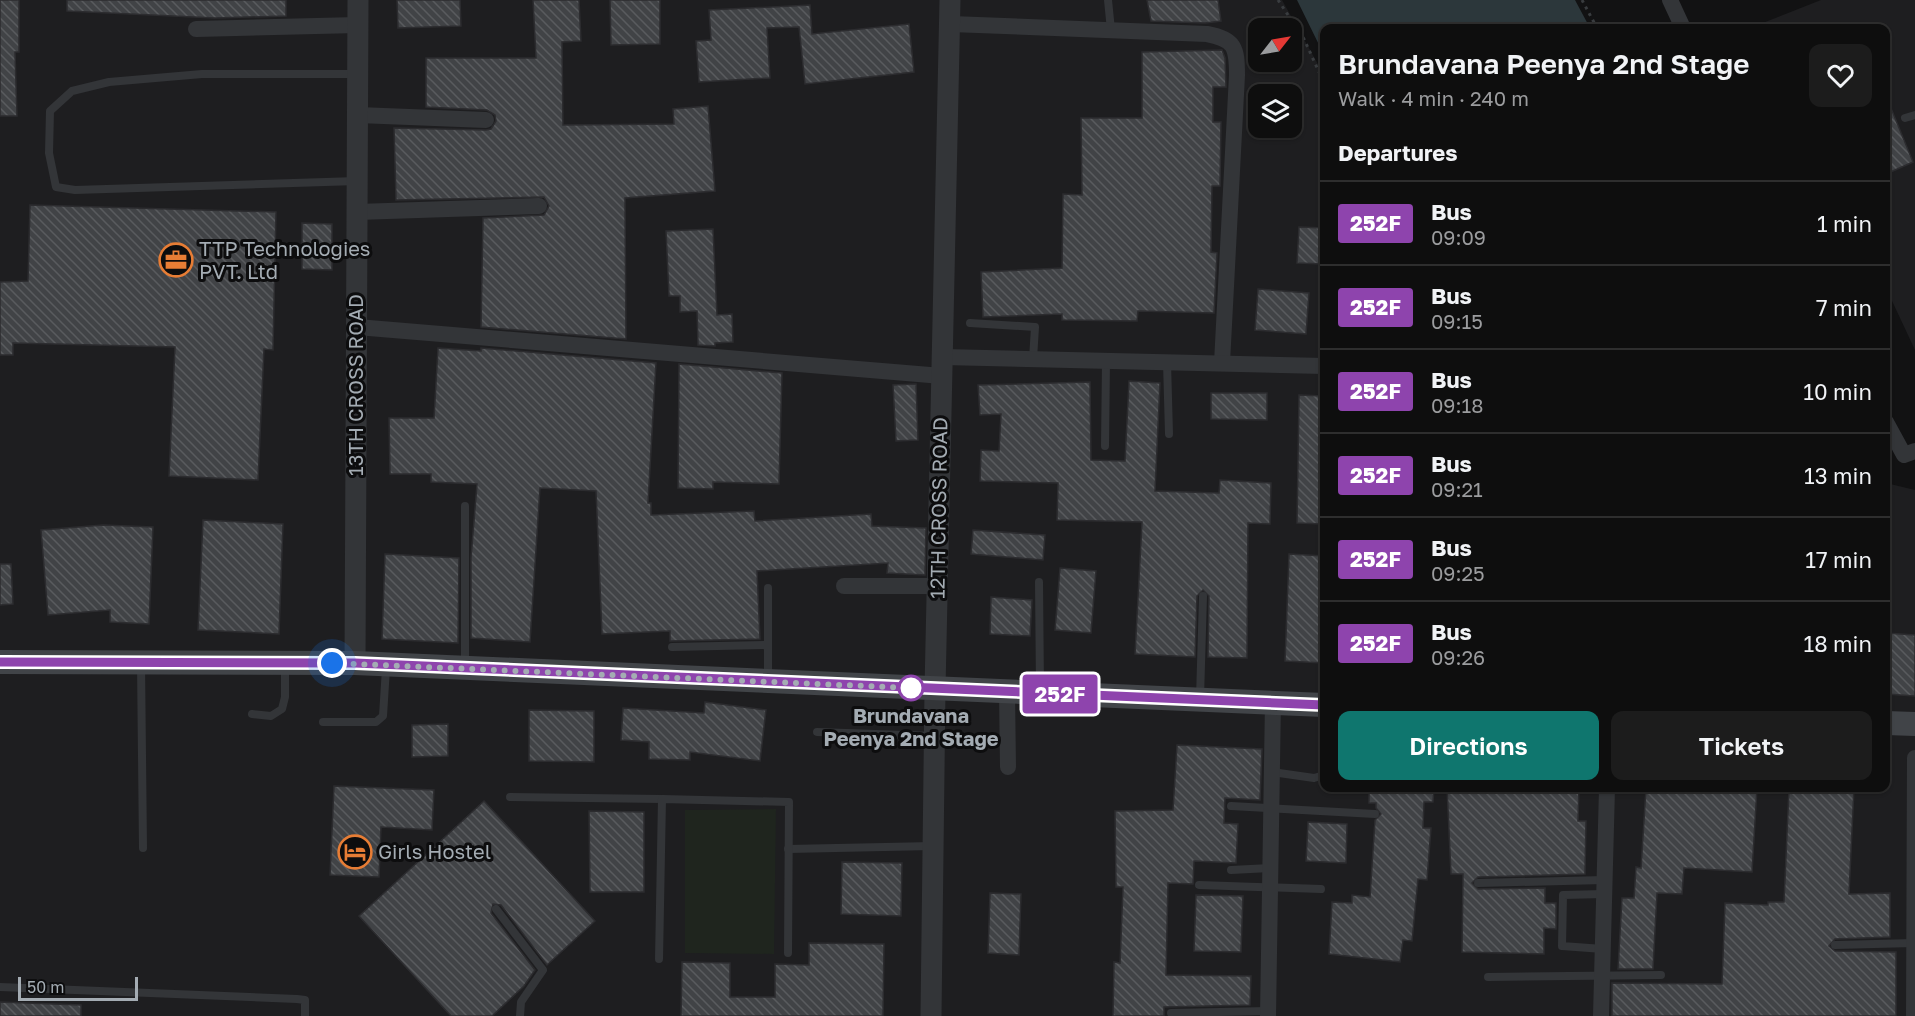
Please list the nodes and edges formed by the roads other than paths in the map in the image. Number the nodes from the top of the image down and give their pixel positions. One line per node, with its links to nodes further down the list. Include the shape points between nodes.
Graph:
1 (358, 0): 7 (street, 13TH CROSS ROAD)
2 (950, 0): 5 (street, 12TH CROSS ROAD)
3 (1108, 0): 9 (lane)
4 (1670, 0): 6 (street)
5 (951, 24): 9 (street); 24 (street, 12TH CROSS ROAD)
6 (1681, 24)
7 (358, 25): 8 (street); 10 (street, 13TH CROSS ROAD)
8 (196, 29)
9 (1111, 30): 23 (street, via 1221,36 1232,43 1237,55)
10 (358, 74): 11 (street, 13TH CROSS ROAD); 15 (lane, via 202,74 109,82 72,91 50,111 49,153 56,187 75,189)
11 (358, 115): 14 (street); 15 (street, 13TH CROSS ROAD)
12 (1915, 115): 13 (lane)
13 (1905, 118)
14 (486, 120)
15 (358, 181): 17 (street, 13TH CROSS ROAD)
16 (539, 206): 17 (street)
17 (357, 212): 19 (street, 13TH CROSS ROAD)
18 (970, 323): 20 (lane, via 1035,327)
19 (357, 327): 24 (street); 41 (street, 13TH CROSS ROAD)
20 (1033, 359): 21 (street); 24 (street)
21 (1106, 361): 22 (street); 28 (lane)
22 (1167, 362): 23 (street); 27 (lane)
23 (1222, 363): 25 (street)
24 (943, 366): 33 (street, 12TH CROSS ROAD)
25 (1320, 366)
26 (1890, 429): 29 (street, via 1904,455)
27 (1168, 434)
28 (1105, 446)
29 (1915, 451)
30 (465, 506): 43 (lane)
31 (1039, 582): 47 (lane)
32 (844, 586): 33 (street)
33 (938, 586): 45 (street, 12TH CROSS ROAD)
34 (768, 588): 36 (lane)
35 (1203, 596): 48 (lane)
36 (768, 645): 37 (lane); 44 (lane)
37 (672, 646)
38 (0, 662): 39 (main road)
39 (141, 662): 40 (main road); 68 (lane)
40 (285, 663): 41 (main road); 51 (lane, via 282,709 271,716)
41 (355, 663): 42 (main road)
42 (386, 664): 43 (main road); 52 (lane, via 383,716 376,722)
43 (465, 668): 44 (main road)
44 (768, 681): 45 (main road)
45 (935, 689): 46 (main road); 56 (street, 12TH CROSS ROAD)
46 (1007, 692): 47 (main road); 58 (street)
47 (1040, 693): 48 (main road)
48 (1200, 699): 49 (main road)
49 (1273, 701): 50 (main road); 59 (street)
50 (1320, 705)
51 (252, 714)
52 (323, 722)
53 (1890, 723): 54 (main road)
54 (1915, 724)
55 (817, 732): 56 (lane)
56 (934, 736): 67 (street, 12TH CROSS ROAD)
57 (1915, 758): 78 (street)
58 (1008, 767)
59 (1272, 772): 60 (lane); 65 (street)
60 (1320, 776)
61 (1607, 792): 75 (street)
62 (510, 796): 63 (lane)
63 (662, 799): 69 (lane, via 789,802); 82 (lane)
64 (1231, 806): 65 (lane)
65 (1271, 809): 66 (lane); 70 (street)
66 (1375, 814)
67 (934, 846): 69 (lane); 92 (street, 12TH CROSS ROAD)
68 (143, 848)
69 (788, 849): 81 (lane)
70 (1270, 868): 71 (lane); 74 (street)
71 (1231, 870)
72 (1478, 883): 75 (lane)
73 (1199, 885): 74 (lane)
74 (1270, 886): 76 (lane); 89 (street)
75 (1604, 887): 80 (street); 80 (lane, via 1563,895 1562,936 1562,946)
76 (1321, 889)
77 (496, 909): 91 (lane, via 543,970 521,1002)
78 (1914, 943): 79 (lane); 86 (street)
79 (1835, 945)
80 (1603, 949): 83 (street)
81 (788, 953)
82 (659, 959)
83 (1602, 975): 84 (lane); 85 (lane); 93 (street)
84 (1661, 975)
85 (1488, 977)
86 (1915, 980): 94 (street)
87 (0, 987): 90 (lane, via 297,999 305,1000)
88 (1171, 1013): 89 (lane)
89 (1268, 1013)
90 (305, 1016)
91 (520, 1016)
92 (932, 1016)
93 (1601, 1016)
94 (1914, 1016)

